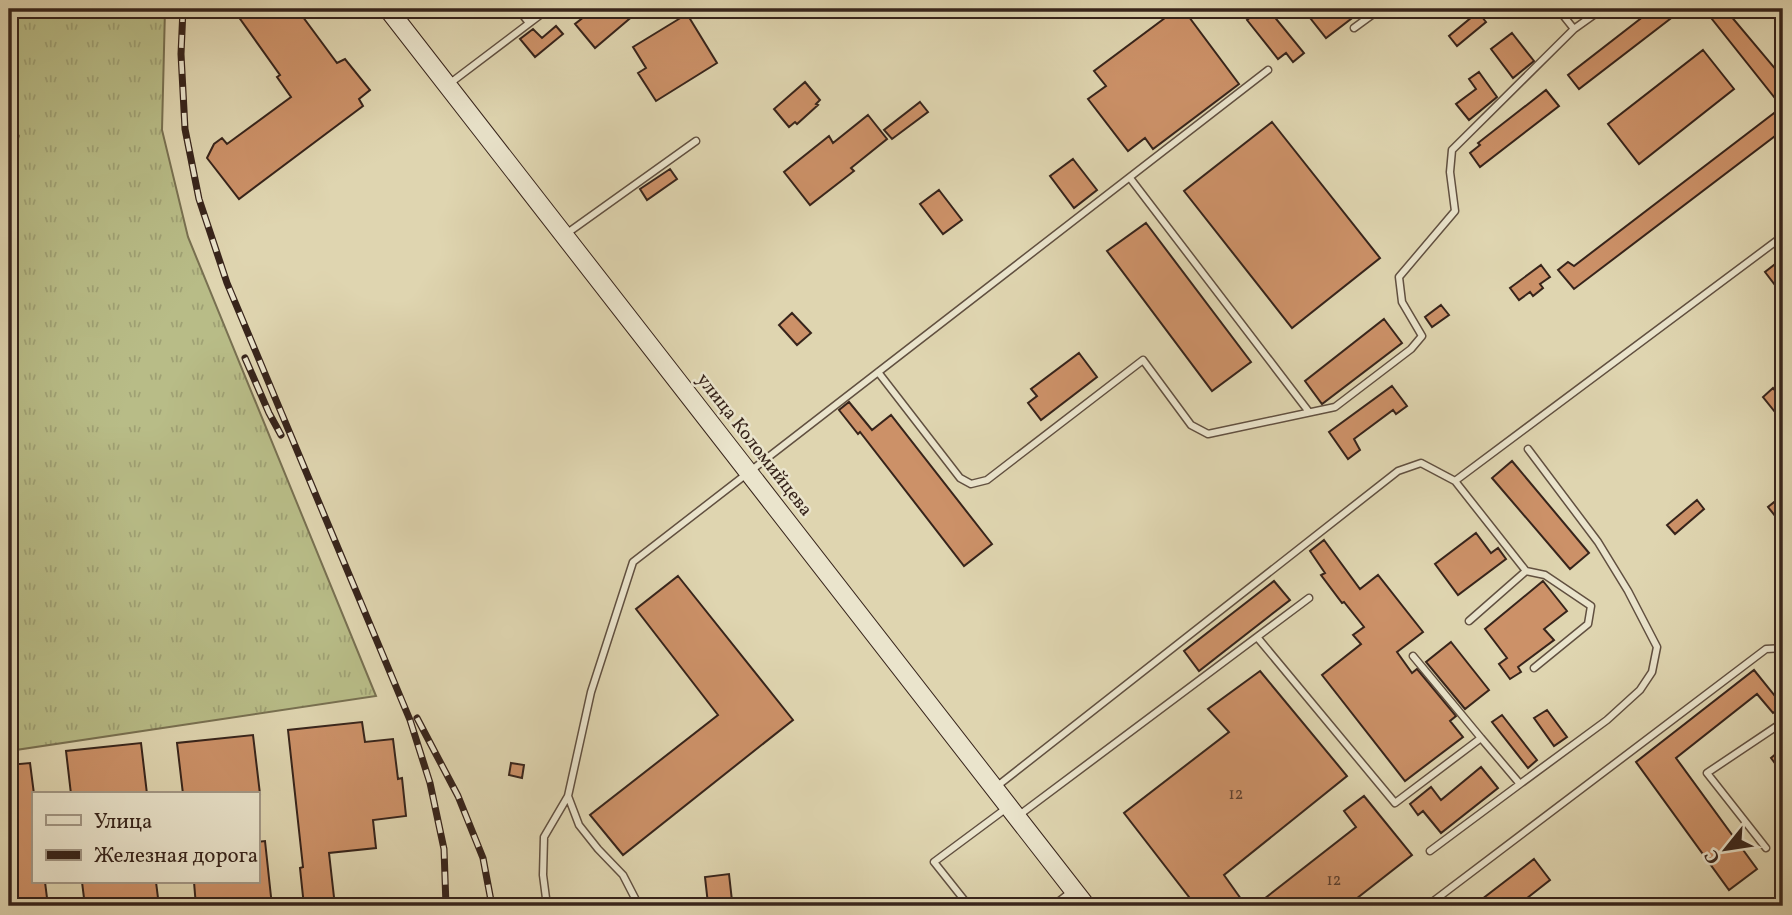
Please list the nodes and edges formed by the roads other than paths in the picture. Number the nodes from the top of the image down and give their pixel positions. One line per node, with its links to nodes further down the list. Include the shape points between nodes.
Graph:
1 (388, 9): 11 (street, улица Коломийцева)
2 (518, 9): 7 (lane)
3 (548, 9): 7 (lane)
4 (1380, 9): 8 (lane)
5 (1558, 9): 9 (lane)
6 (1602, 9): 9 (lane)
7 (529, 23): 11 (lane)
8 (1354, 28)
9 (1574, 29): 17 (lane, via 1452,150 1455,211 1399,277 1402,302 1422,336 1335,407)
10 (1268, 70): 13 (lane)
11 (447, 85): 14 (street, улица Коломийцева)
12 (696, 141): 14 (lane)
13 (1130, 178): 16 (lane); 17 (lane)
14 (564, 235): 19 (street, улица Коломийцева)
15 (1783, 236): 20 (lane)
16 (878, 372): 17 (lane, via 960,478 971,484 987,480 1143,360 1191,425 1208,434); 19 (lane)
17 (1309, 412)
18 (1528, 449): 30 (lane, via 1598,542 1657,647 1652,672 1640,690)
19 (749, 473): 31 (street, улица Коломийцева); 32 (lane, via 633,562 591,692)
20 (1455, 481): 21 (lane); 31 (lane, via 1421,463 1398,471)
21 (1526, 571): 23 (lane); 27 (lane, via 1545,575 1591,606 1588,624)
22 (1309, 598): 24 (lane)
23 (1469, 621)
24 (1257, 637): 29 (lane, via 1395,803); 33 (lane)
25 (1783, 648): 42 (lane, via 1766,649)
26 (1413, 656): 29 (lane)
27 (1534, 668)
28 (1783, 722): 34 (lane, via 1707,773)
29 (1480, 738): 30 (lane)
30 (1520, 784): 35 (lane)
31 (994, 788): 33 (street, улица Коломийцева)
32 (568, 796): 37 (lane, via 544,837); 38 (lane, via 579,825 623,875)
33 (1013, 812): 36 (street, улица Коломийцева); 39 (lane, via 934,862)
34 (1766, 848)
35 (1430, 851)
36 (1074, 890): 40 (lane); 41 (street, улица Коломийцева)
37 (547, 906)
38 (639, 906)
39 (970, 906)
40 (1053, 906)
41 (1086, 906)
42 (1427, 906)

